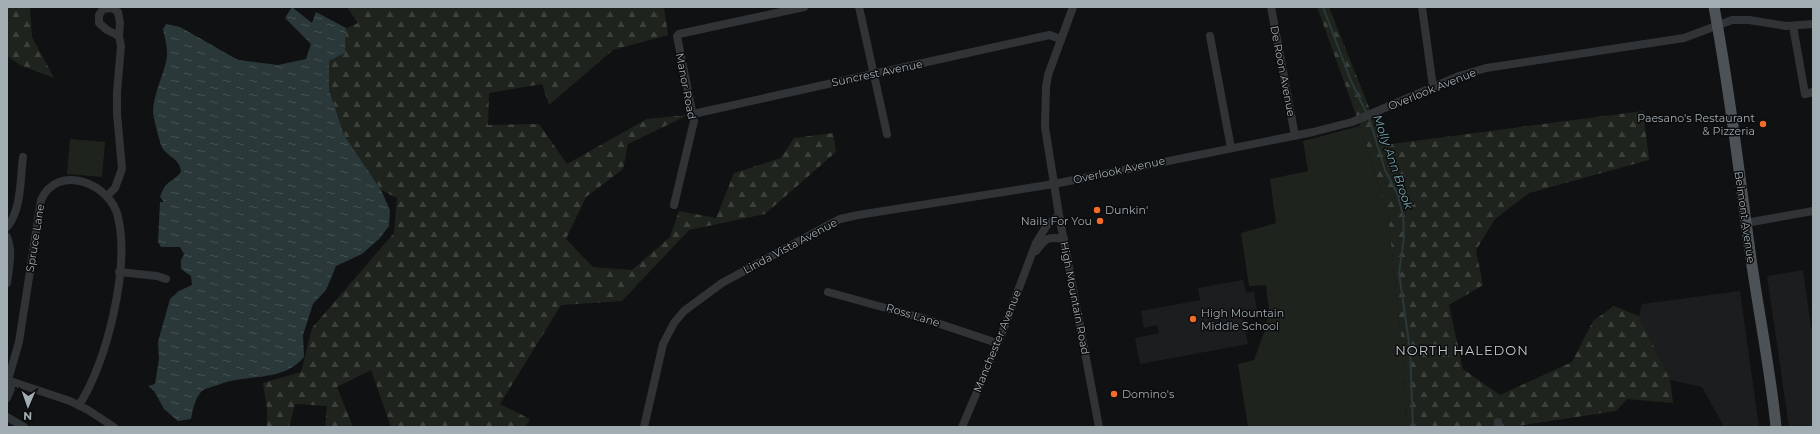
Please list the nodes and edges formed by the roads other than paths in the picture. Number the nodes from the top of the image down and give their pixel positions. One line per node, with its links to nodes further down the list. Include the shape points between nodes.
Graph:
1 (804, 7): 16 (street, Manor Road, via 679,34 676,39)
2 (859, 7): 13 (street)
3 (1073, 7): 12 (street, High Mountain Road)
4 (1271, 7): 18 (street, De Roon Avenue)
5 (1422, 7): 14 (street)
6 (1714, 7): 8 (main road, Belmont Avenue)
7 (1813, 24): 9 (street, Overlook Avenue)
8 (1718, 25): 9 (street, Overlook Avenue, via 1739,19); 14 (street, Overlook Avenue, via 1684,38 1486,68 1459,76); 26 (main road, Belmont Avenue)
9 (1793, 26): 15 (street, via 1805,94)
10 (119, 36): 22 (street, via 121,46 117,113 122,169 115,188)
11 (1210, 36): 19 (street)
12 (1060, 39): 13 (street, Suncrest Avenue, via 1050,35); 21 (street, High Mountain Road, via 1048,75 1044,114)
13 (873, 74): 16 (street, Suncrest Avenue); 17 (street)
14 (1433, 88): 18 (street, Overlook Avenue, via 1352,122)
15 (1813, 92)
16 (693, 114): 23 (street, Manor Road, via 694,121)
17 (887, 134)
18 (1295, 136): 19 (street, Overlook Avenue)
19 (1231, 148): 21 (street, Overlook Avenue)
20 (23, 157): 27 (street, via 17,208)
21 (1054, 184): 25 (street, High Mountain Road); 42 (street, Linda Vista Avenue, via 840,219 722,283 684,311 665,339)
22 (107, 196): 31 (street, Spruce Lane, via 118,218); 36 (street, Spruce Lane, via 94,186 70,180 54,184 44,194 17,352)
23 (674, 205)
24 (1813, 211): 26 (street, via 1764,215)
25 (1059, 215): 29 (street, High Mountain Road); 30 (street, Manchester Avenue, via 1041,233)
26 (1746, 223): 45 (main road, Belmont Avenue, via 1770,371)
27 (7, 227)
28 (7, 237): 33 (street, via 10,255)
29 (1064, 239): 30 (street, Manchester Avenue, via 1047,239); 44 (street, High Mountain Road)
30 (1032, 256): 35 (street, Manchester Avenue)
31 (119, 272): 32 (street); 38 (street, Spruce Lane, via 102,357 91,385)
32 (166, 279)
33 (7, 282)
34 (828, 292): 35 (street, Ross Lane, via 922,318)
35 (997, 343): 43 (street, Manchester Avenue)
36 (8, 380): 37 (street, Spruce Lane, via 10,389); 38 (street)
37 (7, 398)
38 (79, 405): 41 (street)
39 (7, 417): 40 (street)
40 (24, 427)
41 (114, 427)
42 (644, 427)
43 (962, 427)
44 (1099, 427)
45 (1776, 427)

